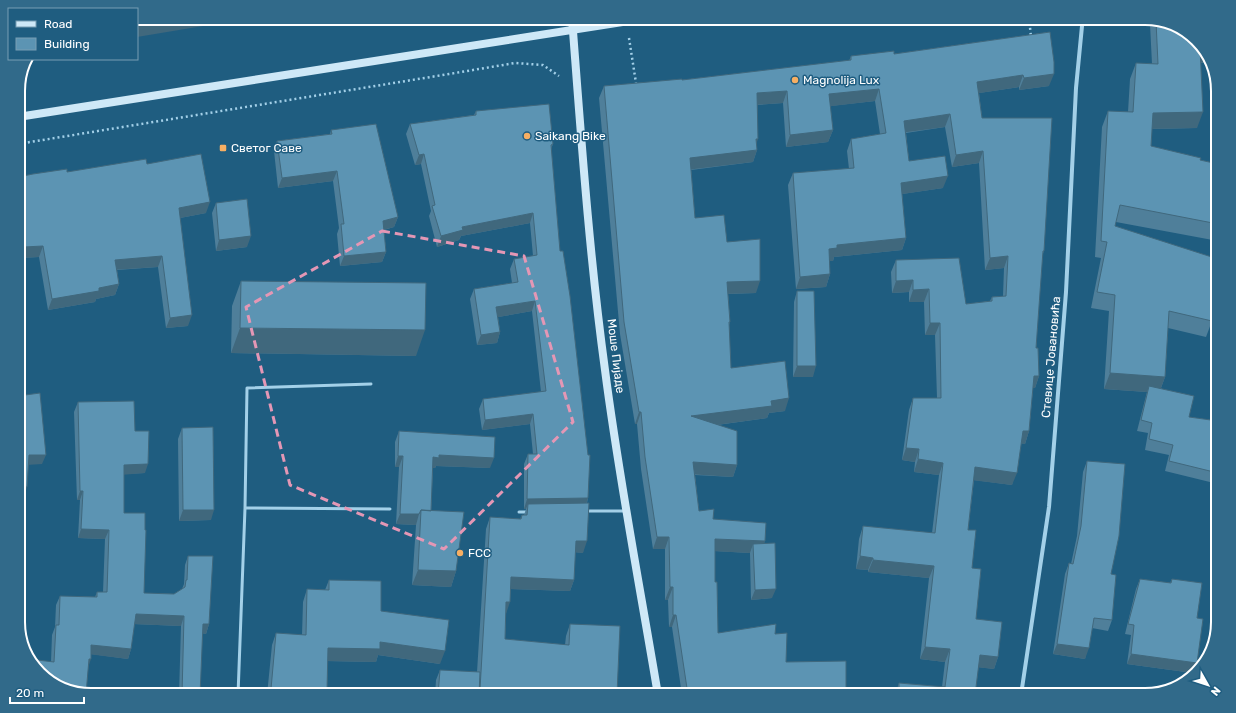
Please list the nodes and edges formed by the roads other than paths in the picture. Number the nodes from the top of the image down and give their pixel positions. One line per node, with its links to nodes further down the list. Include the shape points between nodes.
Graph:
1 (573, 25): 4 (main road, Моше Пијаде)
2 (608, 25): 4 (main road)
3 (1082, 25): 15 (street, Стевице Јовановића, via 1076,88 1066,292 1048,507)
4 (573, 31): 5 (main road); 9 (main road, Моше Пијаде, via 590,243)
5 (25, 116)
6 (372, 384): 7 (lane, via 247,388)
7 (245, 508): 8 (lane); 13 (lane)
8 (390, 509)
9 (626, 511): 12 (lane); 14 (main road, Моше Пијаде)
10 (519, 512): 11 (lane)
11 (534, 512)
12 (580, 512)
13 (238, 688)
14 (657, 688)
15 (1022, 688)

